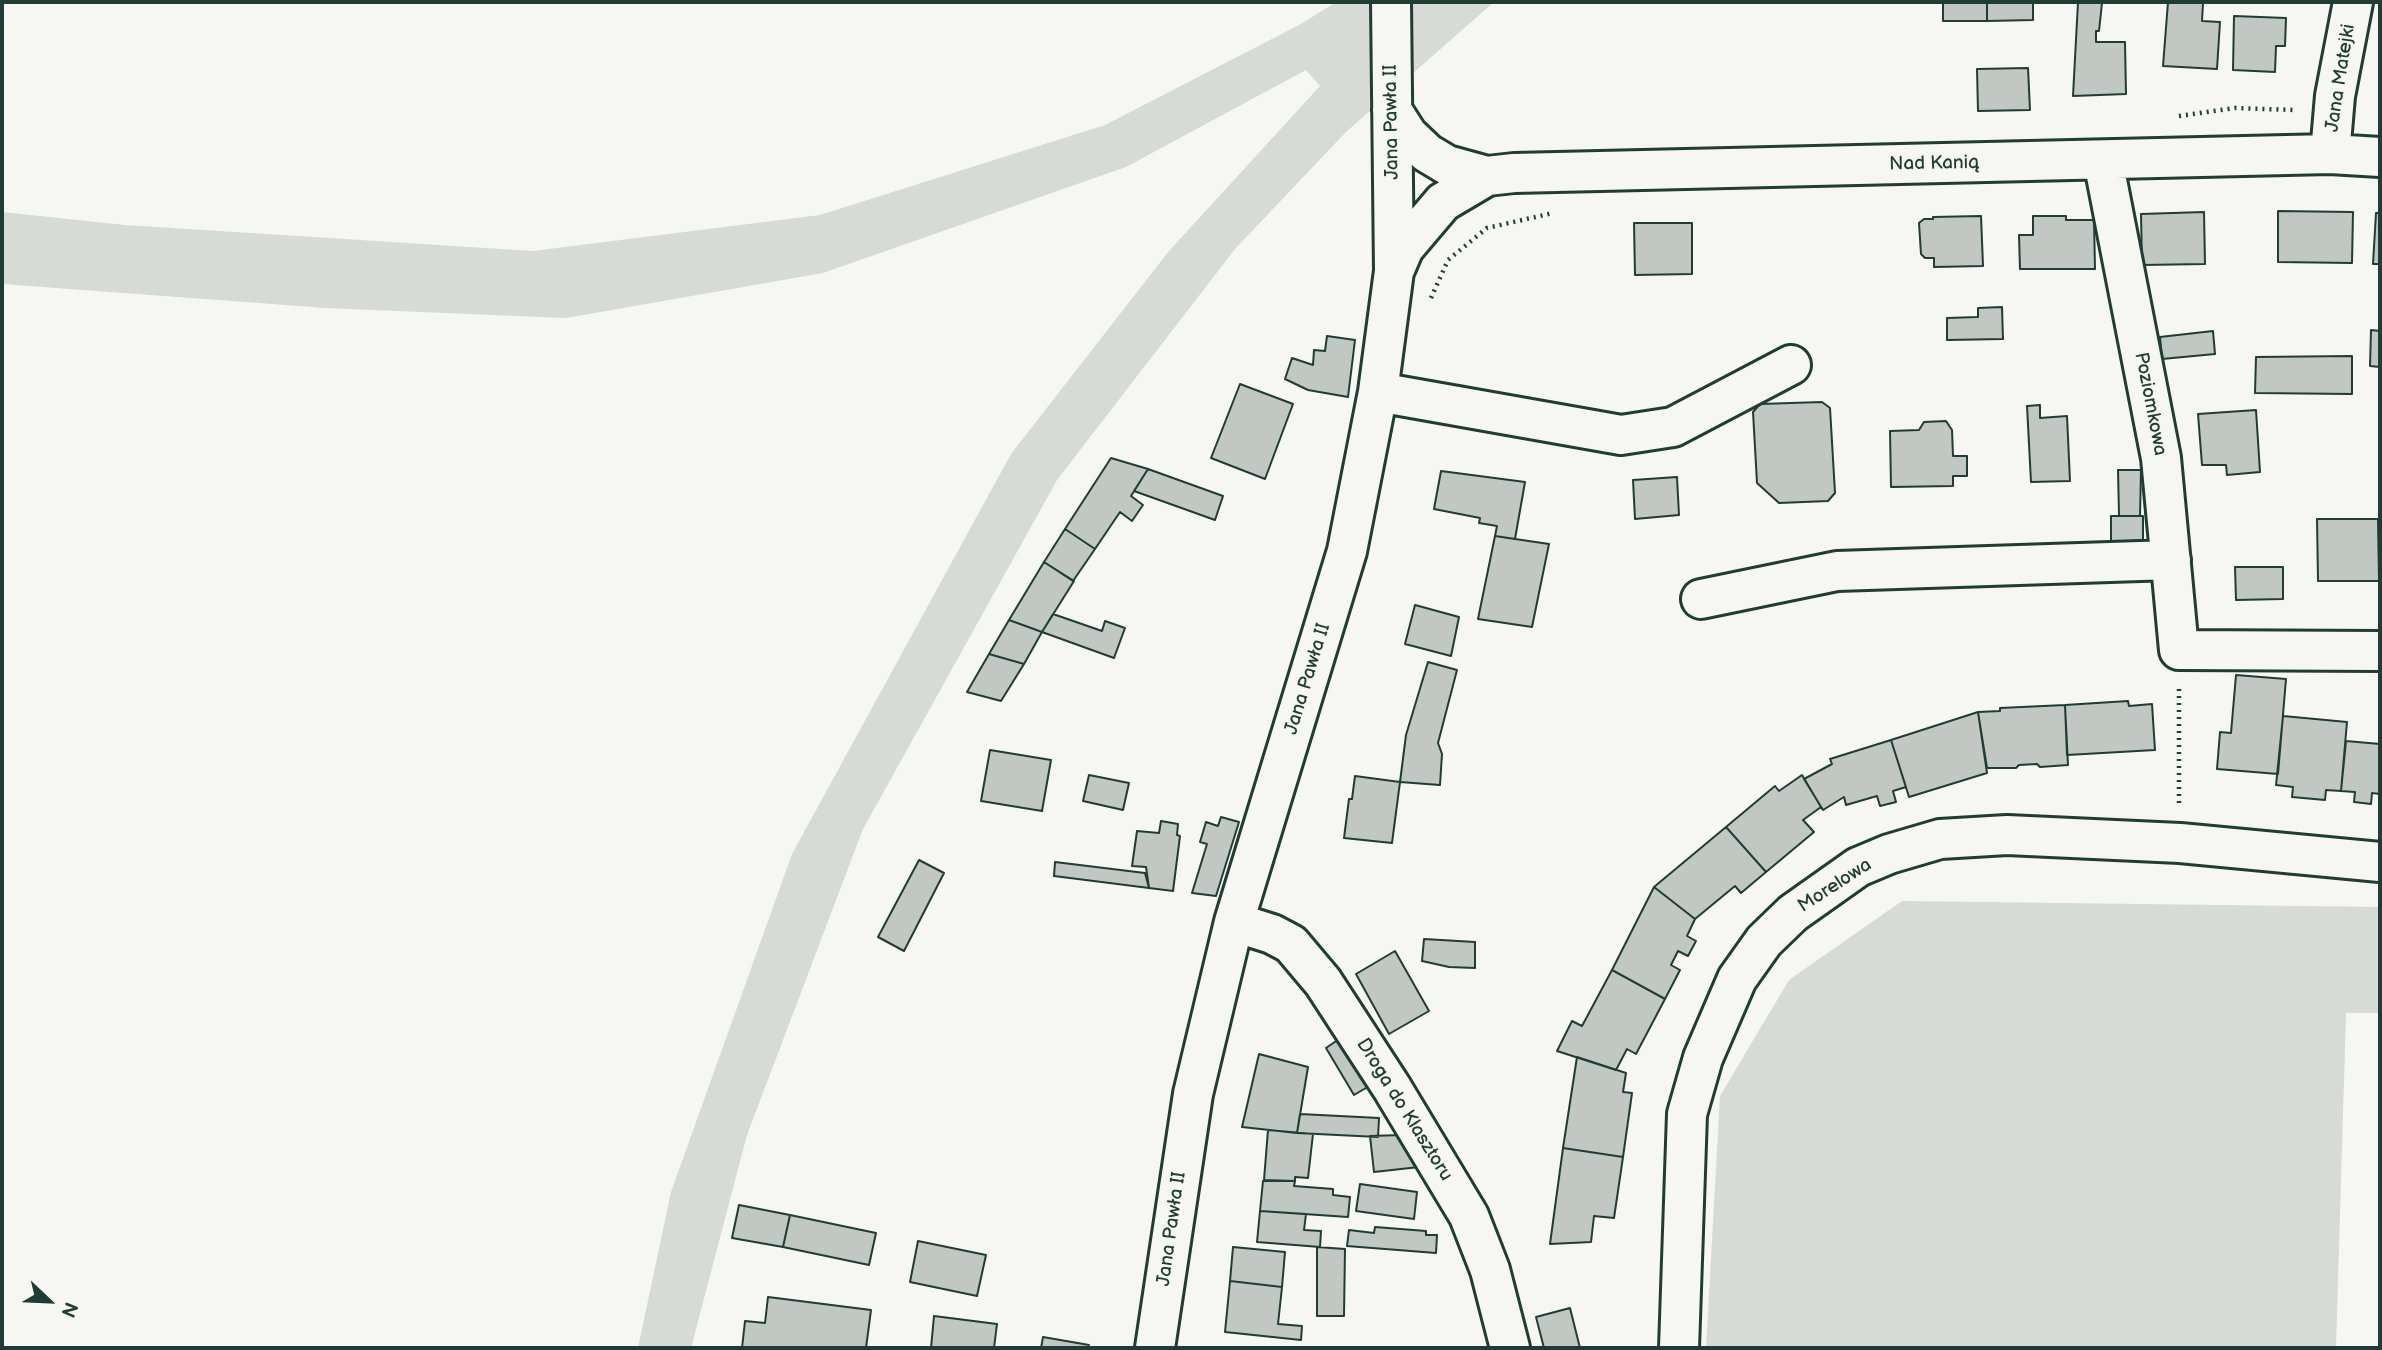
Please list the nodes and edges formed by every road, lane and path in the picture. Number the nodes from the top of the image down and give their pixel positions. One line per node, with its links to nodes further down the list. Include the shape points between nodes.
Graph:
1 (1391, 2): 3 (street, Jana Pawła II)
2 (2353, 2): 4 (street, Jana Matejki, via 2335,96)
3 (1392, 110): 7 (street, Nad Kanią, via 1427,153 1447,165); 8 (street, Jana Pawła II)
4 (2330, 154): 5 (street, Nad Kanią); 6 (street, Nad Kanią)
5 (2380, 157)
6 (2103, 160): 7 (street, Nad Kanią); 11 (street, Poziomkowa, via 2161,458)
7 (1487, 176): 8 (street, Nad Kanią, via 1443,202 1404,248)
8 (1394, 271): 10 (street, Jana Pawła II)
9 (1791, 365): 10 (street, via 1674,427 1621,435)
10 (1378, 392): 17 (street, Jana Pawła II, via 1347,551)
11 (2171, 560): 12 (street, via 1837,571); 13 (street, Poziomkowa)
12 (1701, 598)
13 (2179, 650): 14 (street); 15 (path)
14 (2380, 651)
15 (2180, 843): 16 (street, Morelowa); 20 (street, Morelowa, via 2007,835 1940,838 1858,867 1793,913 1764,941 1732,989 1703,1058 1687,1114)
16 (2380, 862)
17 (1234, 922): 18 (street, Jana Pawła II, via 1186,1132); 19 (street, Droga do Klasztoru, via 1292,944 1323,982 1392,1088 1469,1216 1490,1270)
18 (1156, 1348)
19 (1510, 1348)
20 (1679, 1348)

